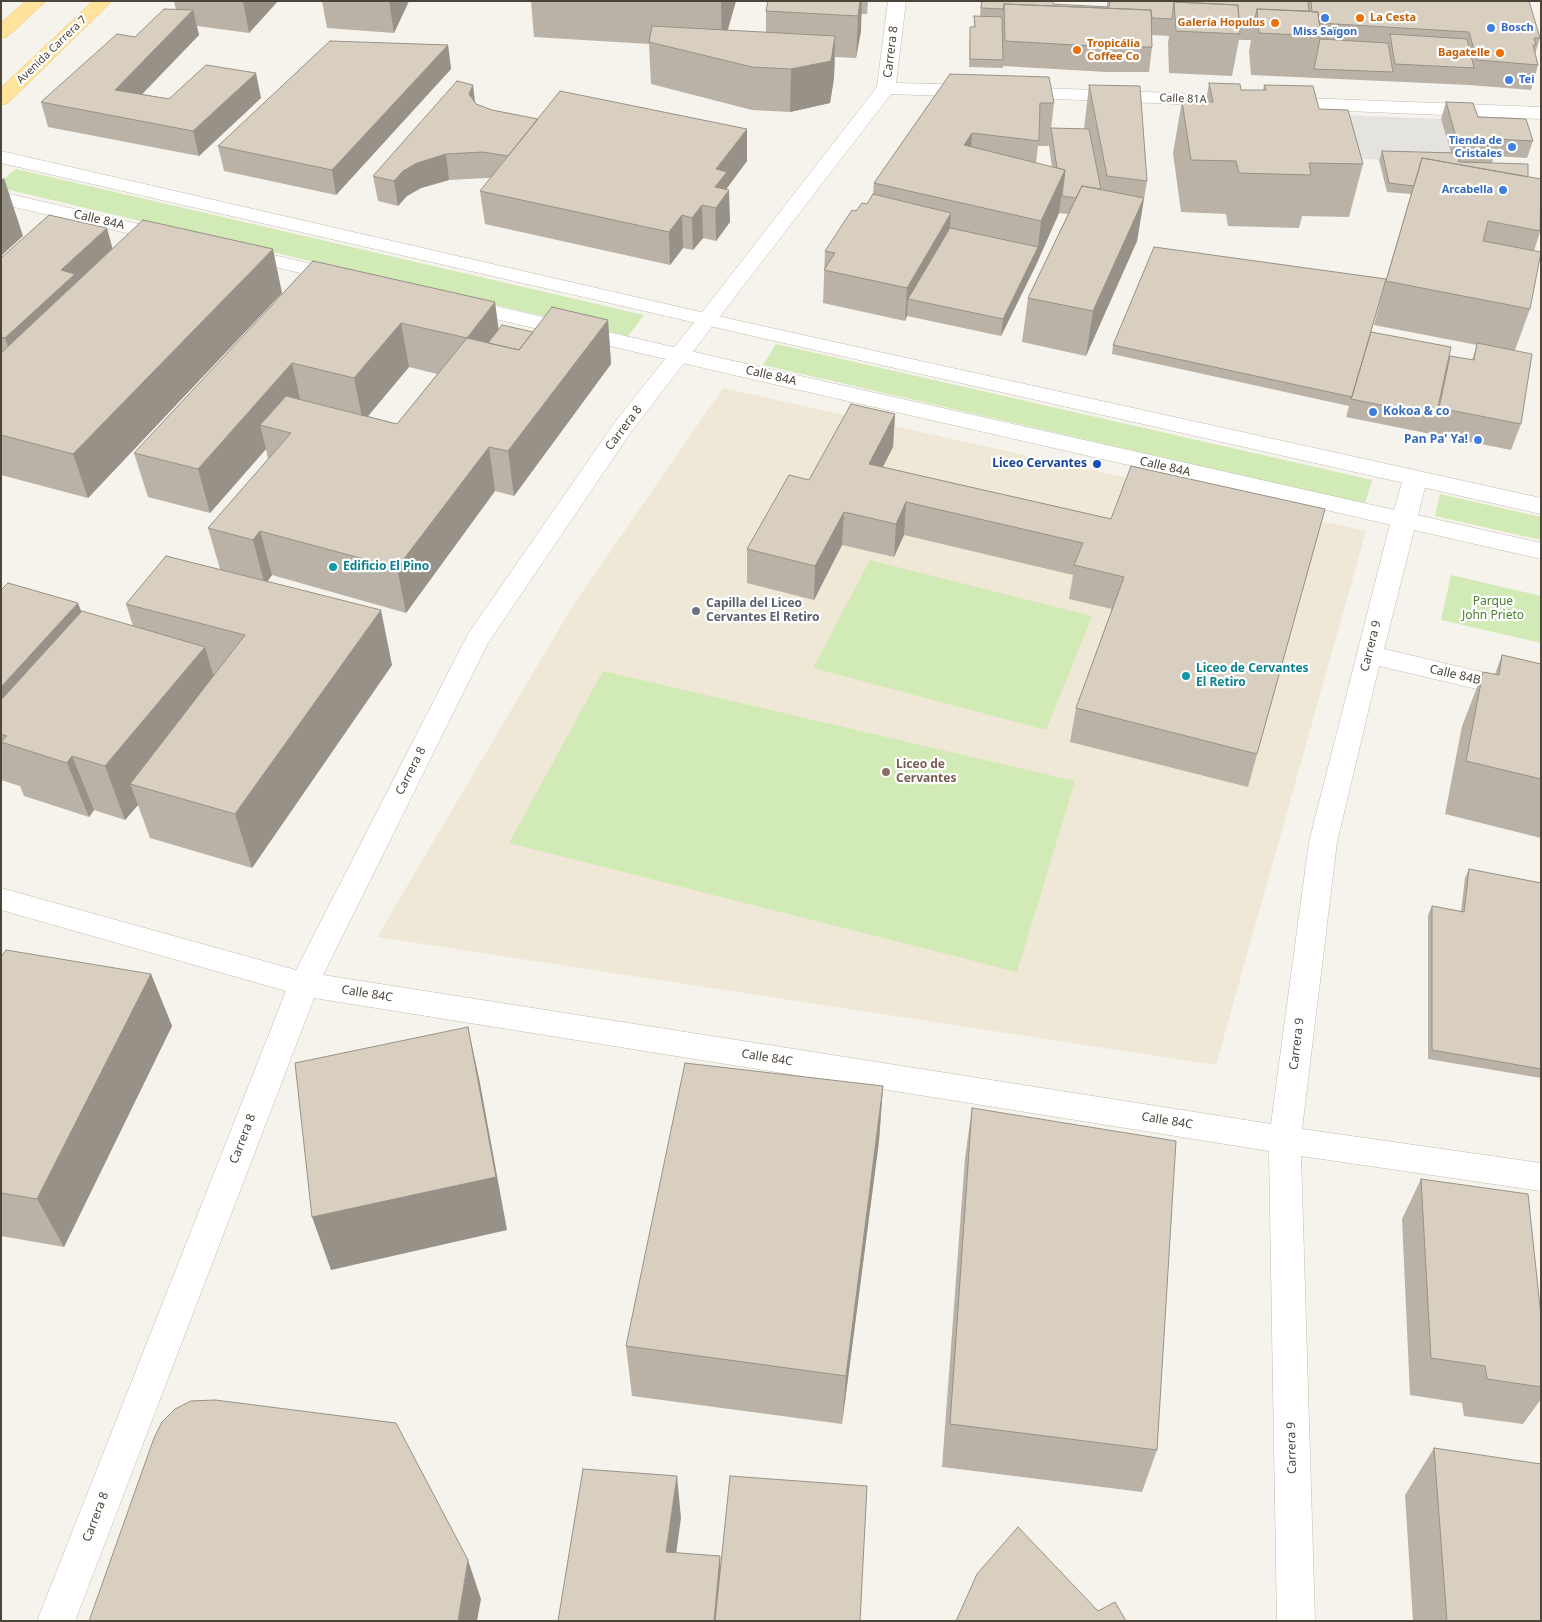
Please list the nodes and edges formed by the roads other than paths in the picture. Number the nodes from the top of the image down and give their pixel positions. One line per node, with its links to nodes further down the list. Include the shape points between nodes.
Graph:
1 (37, 1): 4 (main road)
2 (104, 1): 6 (main road, Avenida Carrera 7)
3 (897, 1): 5 (street, Carrera 8)
4 (1, 33)
5 (886, 88): 7 (street, Calle 81A); 14 (street, Carrera 8)
6 (1, 99)
7 (1541, 113)
8 (1, 157): 14 (street)
9 (1, 198): 10 (street, Calle 84A)
10 (190, 241)
11 (219, 248): 12 (street)
12 (364, 281)
13 (441, 299): 15 (street, Calle 84A)
14 (708, 320): 15 (street, Carrera 8); 16 (street)
15 (680, 355): 18 (street, Calle 84A); 23 (street, Carrera 8, via 623,427 477,640)
16 (1415, 479): 17 (street); 18 (street, Carrera 9)
17 (1541, 506)
18 (1403, 521): 19 (street, Calle 84A); 20 (street, Carrera 9)
19 (1541, 551)
20 (1369, 655): 21 (street, Calle 84B); 24 (street, Carrera 9, via 1323,842)
21 (1541, 695)
22 (1, 899): 23 (street, Calle 84C)
23 (304, 984): 24 (street, Calle 84C); 26 (street, Carrera 8)
24 (1285, 1140): 25 (street, Calle 84C); 27 (street, Carrera 9)
25 (1541, 1177)
26 (56, 1621)
27 (1296, 1621)

